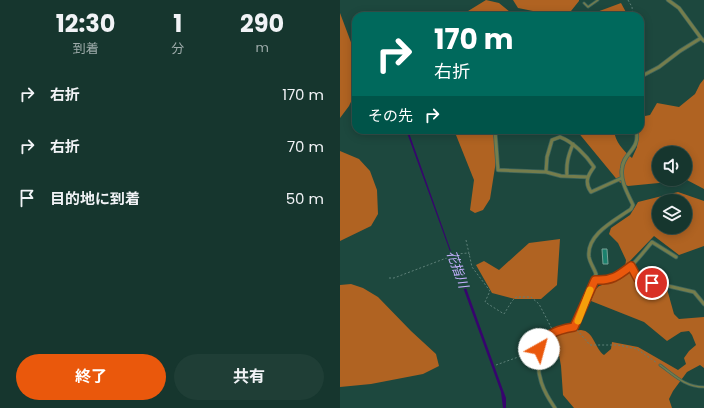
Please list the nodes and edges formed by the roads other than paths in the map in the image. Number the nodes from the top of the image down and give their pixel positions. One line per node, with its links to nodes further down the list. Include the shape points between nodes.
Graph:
1 (598, 0): 3 (lane, via 588,7)
2 (668, 0): 4 (street, via 679,8)
3 (584, 3)
4 (702, 39): 5 (street)
5 (644, 75)
6 (495, 134): 9 (street, via 498,170)
7 (636, 134): 12 (street, via 636,144 624,161)
8 (573, 144): 9 (street, via 560,137 552,140); 10 (street, via 568,154); 11 (street, via 594,167)
9 (546, 172): 10 (street)
10 (567, 176): 11 (street)
11 (587, 177): 12 (street, via 591,192)
12 (622, 178): 15 (street, via 633,205 599,232 592,242 589,256 596,274)
13 (676, 257): 14 (street, via 652,242)
14 (631, 266): 15 (street, via 606,281); 16 (street, via 638,279 694,292)
15 (595, 280): 19 (street, via 574,327 554,333 542,341 539,349 539,378)
16 (704, 304)
17 (660, 365): 18 (lane, via 688,385)
18 (704, 387)
19 (555, 408)

